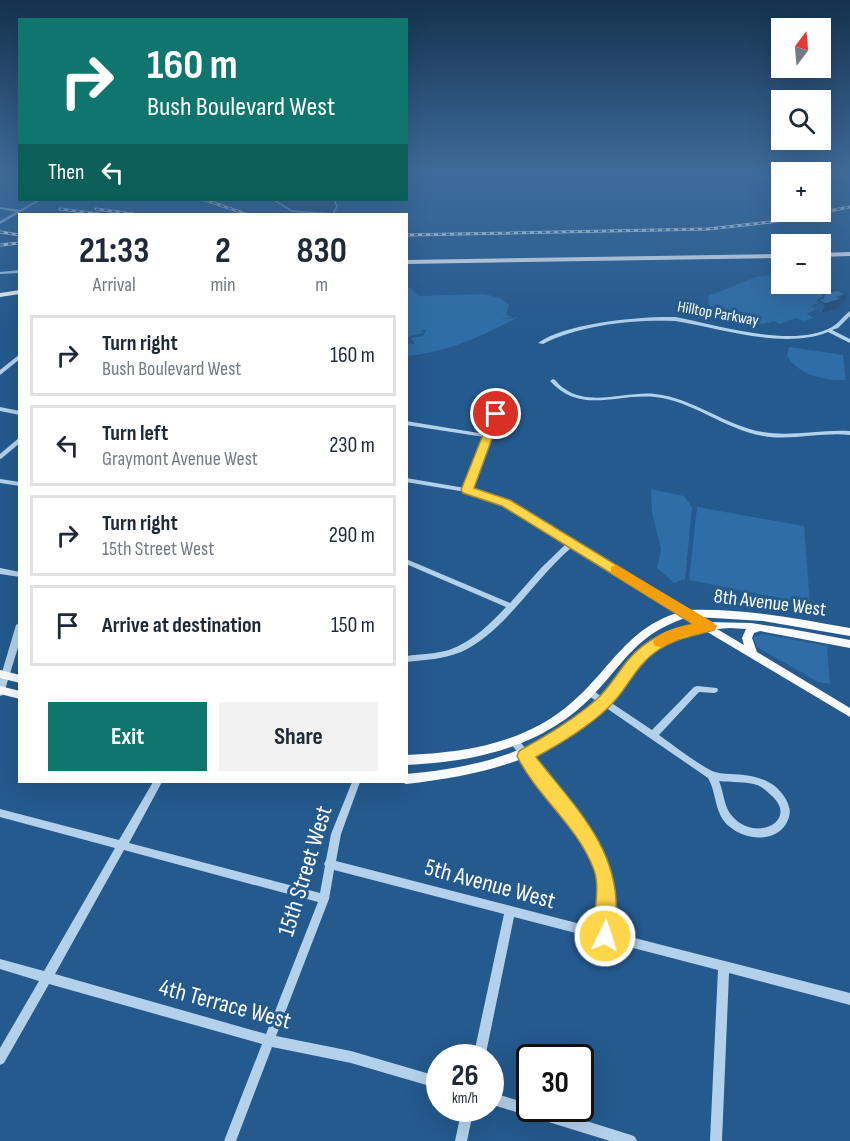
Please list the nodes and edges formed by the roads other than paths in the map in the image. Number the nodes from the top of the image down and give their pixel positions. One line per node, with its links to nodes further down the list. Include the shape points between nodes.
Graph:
1 (850, 248): 3 (highway)
2 (771, 249): 6 (highway)
3 (831, 249)
4 (850, 254): 5 (highway)
5 (831, 255)
6 (408, 256)
7 (771, 256): 8 (highway)
8 (408, 262)
9 (18, 271): 10 (street)
10 (0, 273)
11 (18, 285): 12 (highway)
12 (0, 288)
13 (18, 292): 14 (highway)
14 (0, 295)
15 (850, 314): 16 (street, via 844,323)
16 (829, 331): 17 (street); 18 (street, Hilltop Parkway, via 777,337 660,318 560,333)
17 (850, 341)
18 (541, 343)
19 (18, 358): 20 (street)
20 (0, 373)
21 (553, 381): 26 (street, via 566,393 597,399 668,397 697,406 729,425 763,434)
22 (0, 409): 23 (street)
23 (18, 413)
24 (496, 414): 27 (street)
25 (408, 423): 27 (street)
26 (850, 433)
27 (489, 436): 33 (street)
28 (18, 441): 29 (street)
29 (0, 458)
30 (0, 480): 32 (street)
31 (408, 480): 33 (street)
32 (18, 484)
33 (467, 490): 34 (street, via 506,503)
34 (572, 543): 38 (street, via 553,557); 39 (street)
35 (408, 562): 38 (street)
36 (0, 571): 37 (street)
37 (18, 575)
38 (511, 606): 46 (street, via 488,631 464,647)
39 (685, 614): 40 (main road); 43 (main road, 8th Avenue West, via 766,617); 51 (main road, via 637,638)
40 (708, 626): 41 (main road, 8th Avenue West); 45 (main road); 53 (main road, via 680,632 652,647 635,662)
41 (757, 628): 44 (main road, 8th Avenue West); 45 (main road, via 747,638)
42 (18, 631): 47 (street)
43 (850, 632)
44 (850, 644)
45 (752, 653): 54 (main road)
46 (408, 659)
47 (2, 675): 48 (main road); 50 (street)
48 (18, 679)
49 (714, 690): 55 (street, via 697,689)
50 (0, 691): 52 (main road)
51 (590, 692): 53 (street); 56 (main road, via 548,725)
52 (18, 695)
53 (605, 702): 55 (street); 57 (main road, via 568,732)
54 (850, 713)
55 (653, 735): 59 (street)
56 (514, 741): 57 (street); 58 (main road, via 464,756)
57 (525, 756): 60 (main road, via 486,768); 68 (street, via 591,842 608,892)
58 (408, 760)
59 (711, 776): 59 (street, via 724,780 750,778 769,786 785,806 782,826 761,834 734,825 720,809 719,786)
60 (408, 779)
61 (157, 783): 64 (street)
62 (356, 783): 65 (street, 15th Street West)
63 (0, 813): 64 (street)
64 (122, 846): 66 (street); 71 (street)
65 (329, 864): 66 (street, 15th Street West); 67 (street, 5th Avenue West)
66 (324, 899): 73 (street, 15th Street West)
67 (510, 911): 68 (street, 5th Avenue West); 74 (street)
68 (605, 936): 70 (street, 5th Avenue West)
69 (0, 964): 71 (street, 4th Terrace West)
70 (724, 967): 72 (street, 5th Avenue West); 82 (street)
71 (46, 977): 73 (street, 4th Terrace West); 75 (street)
72 (850, 999)
73 (270, 1041): 76 (street, 4th Terrace West); 79 (street, 15th Street West)
74 (482, 1044)
75 (0, 1059)
76 (426, 1079)
77 (504, 1102): 81 (street)
78 (465, 1122): 80 (street)
79 (230, 1141)
80 (461, 1141)
81 (631, 1141)
82 (716, 1141)

